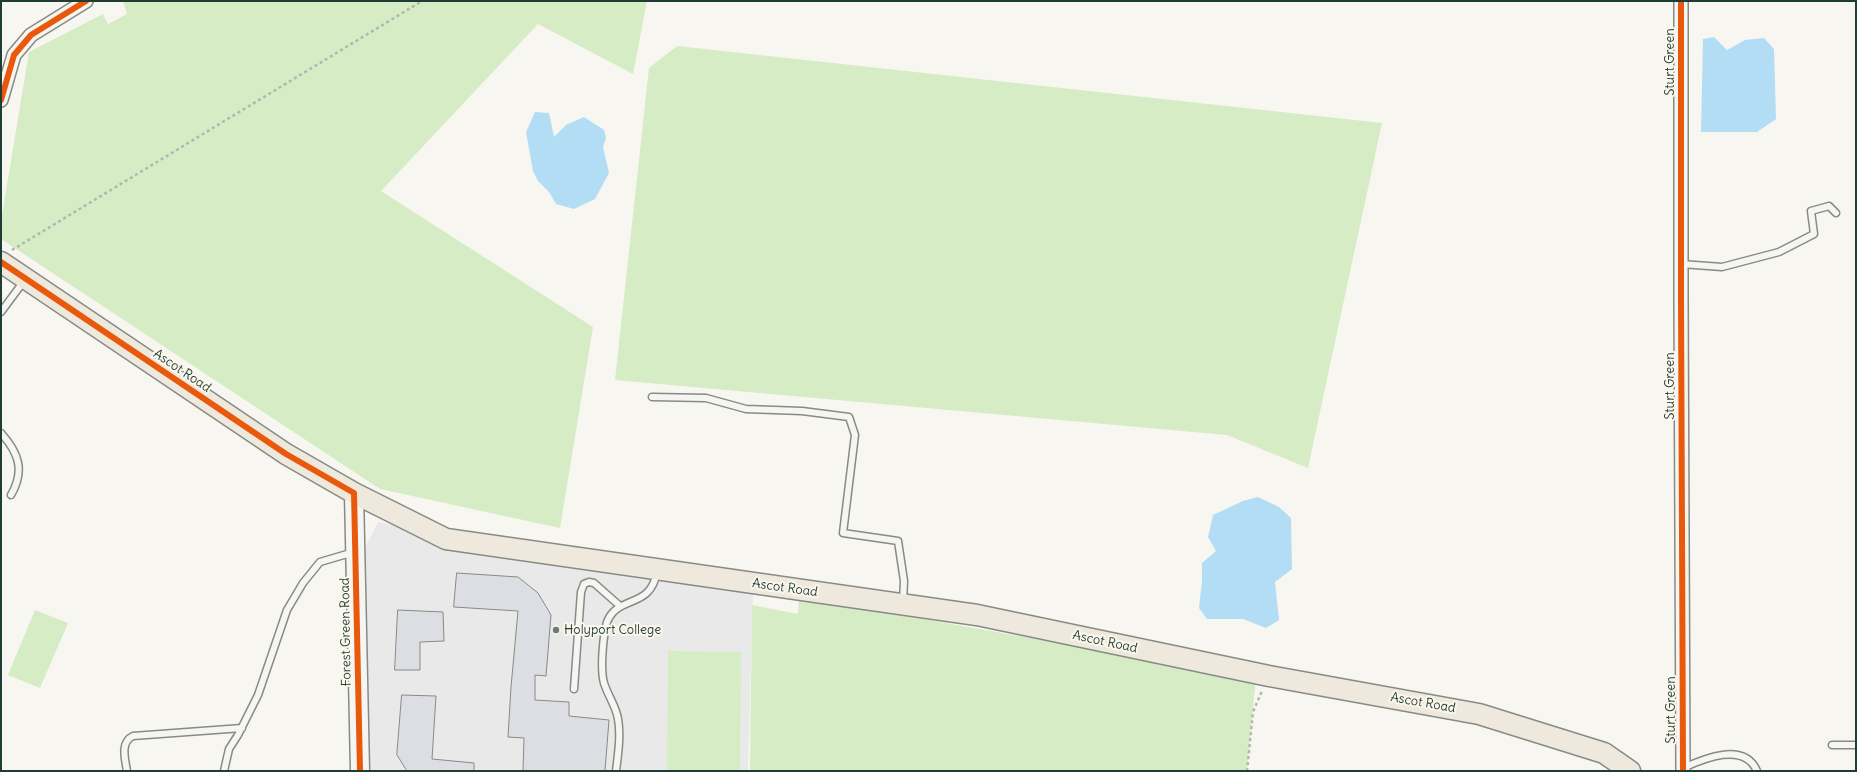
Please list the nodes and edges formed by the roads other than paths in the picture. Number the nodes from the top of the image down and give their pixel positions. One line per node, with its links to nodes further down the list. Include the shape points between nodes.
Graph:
1 (86, 1): 3 (street, via 31,35 14,56)
2 (1681, 1): 6 (street, Sturt Green)
3 (1, 100)
4 (1836, 213): 6 (lane, via 1829,206 1810,211 1814,234 1779,252 1722,267)
5 (4, 258): 7 (main road, Ascot Road)
6 (1681, 264): 21 (street, Sturt Green)
7 (26, 278): 8 (lane); 11 (main road, Ascot Road, via 286,454)
8 (1, 312)
9 (652, 397): 15 (lane, via 706,398 746,409 802,411 849,417 855,435 843,533 898,541 904,581)
10 (1, 433): 12 (lane, via 15,455 19,467 18,482)
11 (354, 493): 13 (main road, Forest Green Road); 14 (main road, Ascot Road, via 446,539)
12 (11, 495)
13 (355, 551): 18 (lane, via 320,562 303,583 287,610 258,694); 24 (main road, Forest Green Road)
14 (657, 569): 15 (main road, Ascot Road); 16 (lane, via 651,590 641,598)
15 (903, 604): 26 (main road, Ascot Road, via 977,615 1269,676 1479,714 1604,754)
16 (620, 606): 17 (lane, via 594,583 584,584 581,592); 25 (lane, via 608,622 602,667 604,681 615,704 618,720)
17 (574, 689)
18 (242, 728): 22 (lane, via 133,736 128,738 125,744); 23 (lane, via 228,749)
19 (1832, 745): 20 (lane)
20 (1856, 745)
21 (1683, 770): 27 (lane, via 1710,757 1728,754 1742,756 1754,764)
22 (127, 771)
23 (224, 771)
24 (360, 771)
25 (616, 771)
26 (1630, 771)
27 (1757, 771)

